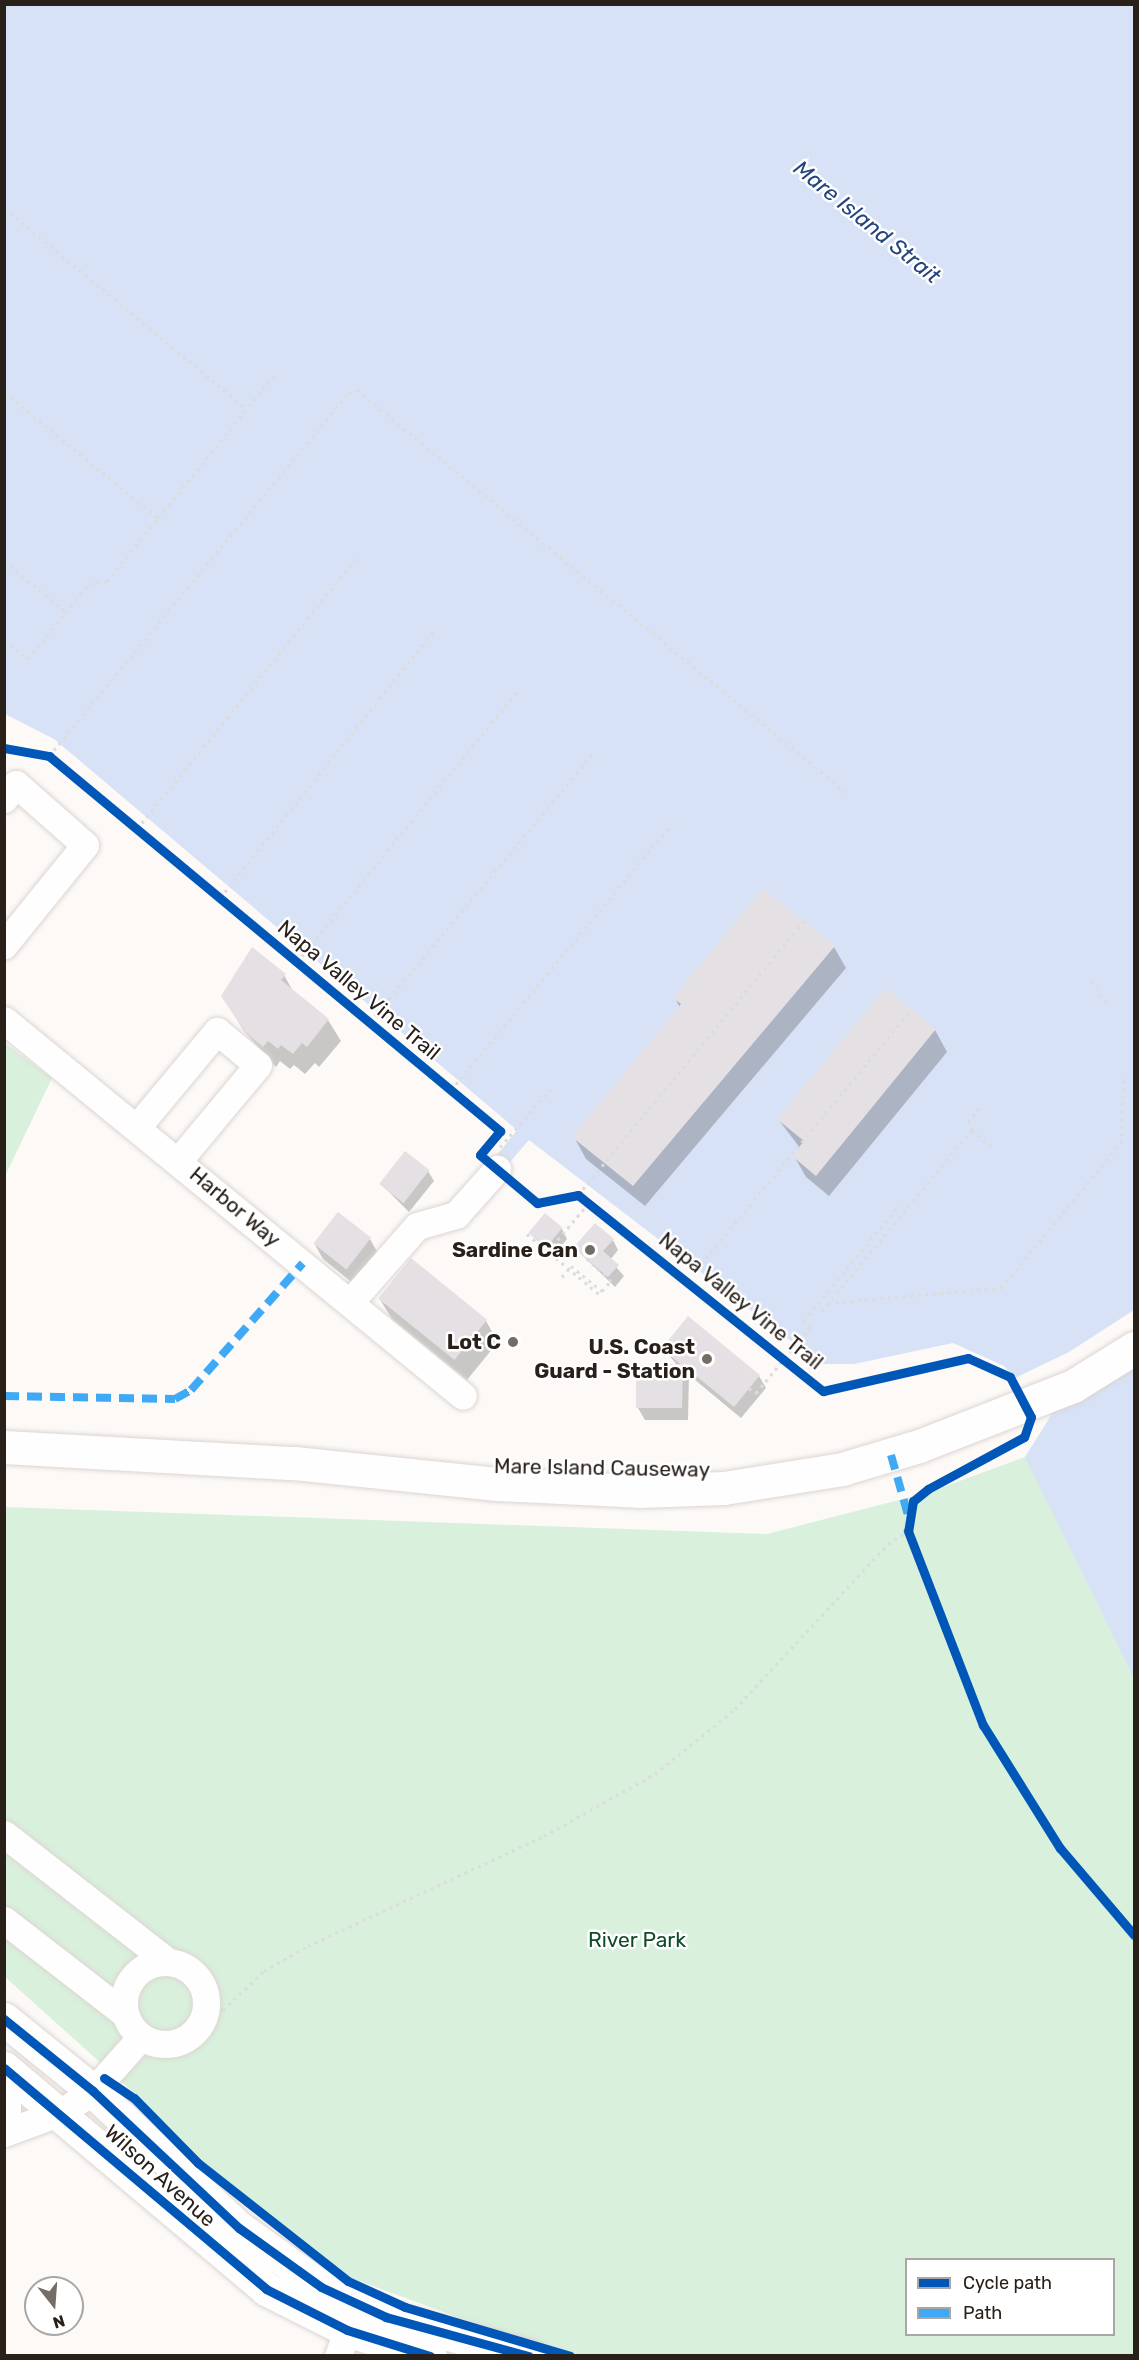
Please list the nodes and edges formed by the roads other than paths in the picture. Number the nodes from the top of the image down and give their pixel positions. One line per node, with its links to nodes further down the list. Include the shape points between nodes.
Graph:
1 (4, 799): 2 (street, via 16,784 85,845)
2 (4, 945)
3 (4, 1020): 4 (street, Harbor Way)
4 (137, 1127): 5 (street, Harbor Way); 5 (street, via 217,1031 258,1065)
5 (178, 1161): 7 (street, Harbor Way)
6 (492, 1165): 7 (street, via 456,1215 417,1226)
7 (350, 1302): 10 (street, Harbor Way)
8 (1134, 1327): 11 (main road, Mare Island Causeway)
9 (1134, 1348): 11 (main road, Mare Island Causeway, via 1073,1386)
10 (463, 1396)
11 (988, 1412): 12 (main road, Mare Island Causeway, via 838,1451 726,1470 640,1473 402,1461 294,1463)
12 (4, 1447)
13 (4, 1834): 15 (street)
14 (4, 1920): 16 (street)
15 (167, 1961): 16 (street, via 133,1976 126,1989); 18 (street, via 195,1974 207,2005 202,2023 181,2042 156,2044)
16 (125, 2014): 18 (street)
17 (4, 2019): 21 (main road, Wilson Avenue)
18 (141, 2037): 21 (street)
19 (4, 2068): 22 (main road, Wilson Avenue)
20 (4, 2086): 23 (main road)
21 (93, 2091): 22 (street); 25 (main road, Wilson Avenue)
22 (61, 2112): 24 (street); 25 (main road, Wilson Avenue, via 266,2289)
23 (4, 2116)
24 (4, 2133)
25 (347, 2330): 26 (main road, Wilson Avenue); 27 (main road, Wilson Avenue)
26 (430, 2355)
27 (530, 2355)

